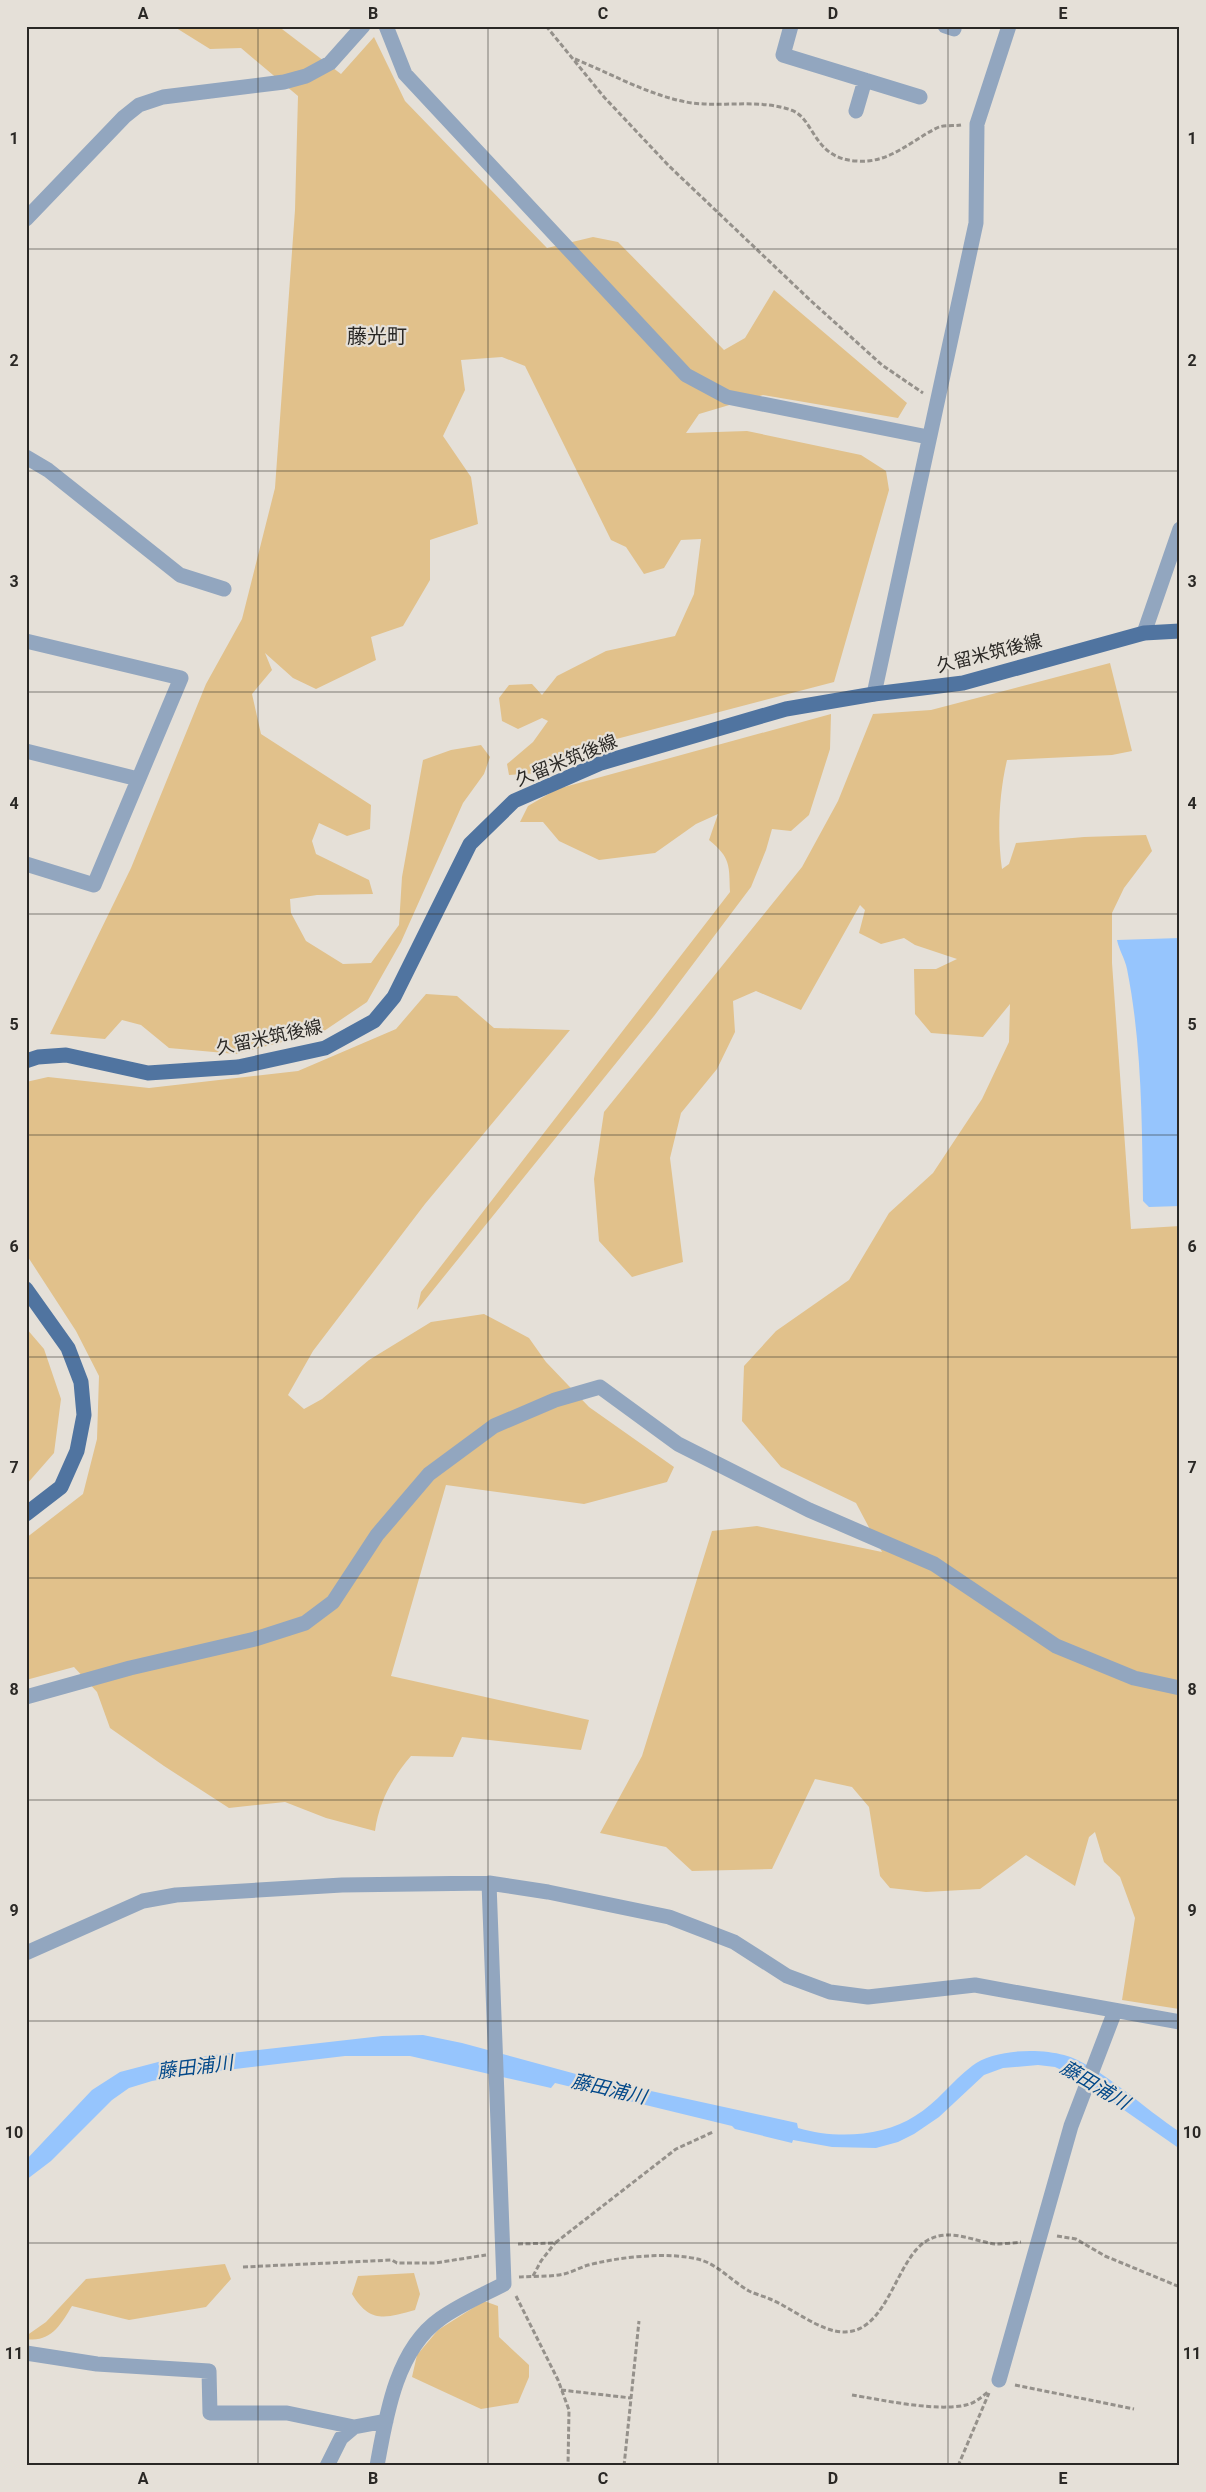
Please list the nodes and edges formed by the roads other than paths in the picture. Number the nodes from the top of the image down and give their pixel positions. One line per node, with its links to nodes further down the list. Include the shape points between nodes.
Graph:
1 (363, 26): 8 (street, via 330,62 306,76 284,82 163,97 139,105)
2 (386, 26): 9 (street, via 404,74 686,375 727,396)
3 (791, 26): 5 (street, via 783,55)
4 (1009, 26): 9 (street, via 977,124 976,223)
5 (865, 80): 6 (street); 7 (street)
6 (920, 97)
7 (856, 111)
8 (26, 219)
9 (928, 437): 16 (street)
10 (26, 458): 12 (street, via 48,470 180,575)
11 (1180, 530): 14 (street)
12 (224, 589)
13 (1180, 631): 14 (main road, 久留米筑後線)
14 (1144, 633): 16 (main road, 久留米筑後線, via 963,682)
15 (26, 641): 18 (street, via 181,678)
16 (874, 694): 20 (main road, 久留米筑後線, via 786,709 601,764 514,801 470,844 394,996 374,1021 325,1048 238,1066 148,1073 66,1055)
17 (26, 751): 18 (street)
18 (138, 779): 19 (street, via 94,885)
19 (26, 864)
20 (30, 1057)
21 (26, 1289): 22 (main road, via 68,1348 81,1382 84,1415 77,1450 61,1487)
22 (26, 1514)
23 (1180, 1688): 24 (street, via 1134,1678 1056,1646 934,1564 810,1510 678,1444 600,1387 555,1400 494,1426 429,1474 377,1535 333,1602 305,1623 255,1639 130,1668)
24 (26, 1697)
25 (489, 1883): 26 (street, via 342,1885 176,1895 143,1901); 27 (street, via 669,1917 734,1942 787,1976 830,1992 868,1997 975,1985); 31 (street, via 504,2284 440,2319 413,2344)
26 (26, 1953)
27 (1115, 2011): 28 (street); 30 (street, via 1070,2126)
28 (1180, 2022)
29 (26, 2353): 32 (street, via 97,2364 209,2371 210,2413 287,2413)
30 (996, 2384)
31 (386, 2421): 32 (street); 34 (street)
32 (354, 2427): 33 (street, via 342,2438)
33 (327, 2466)
34 (377, 2466)

